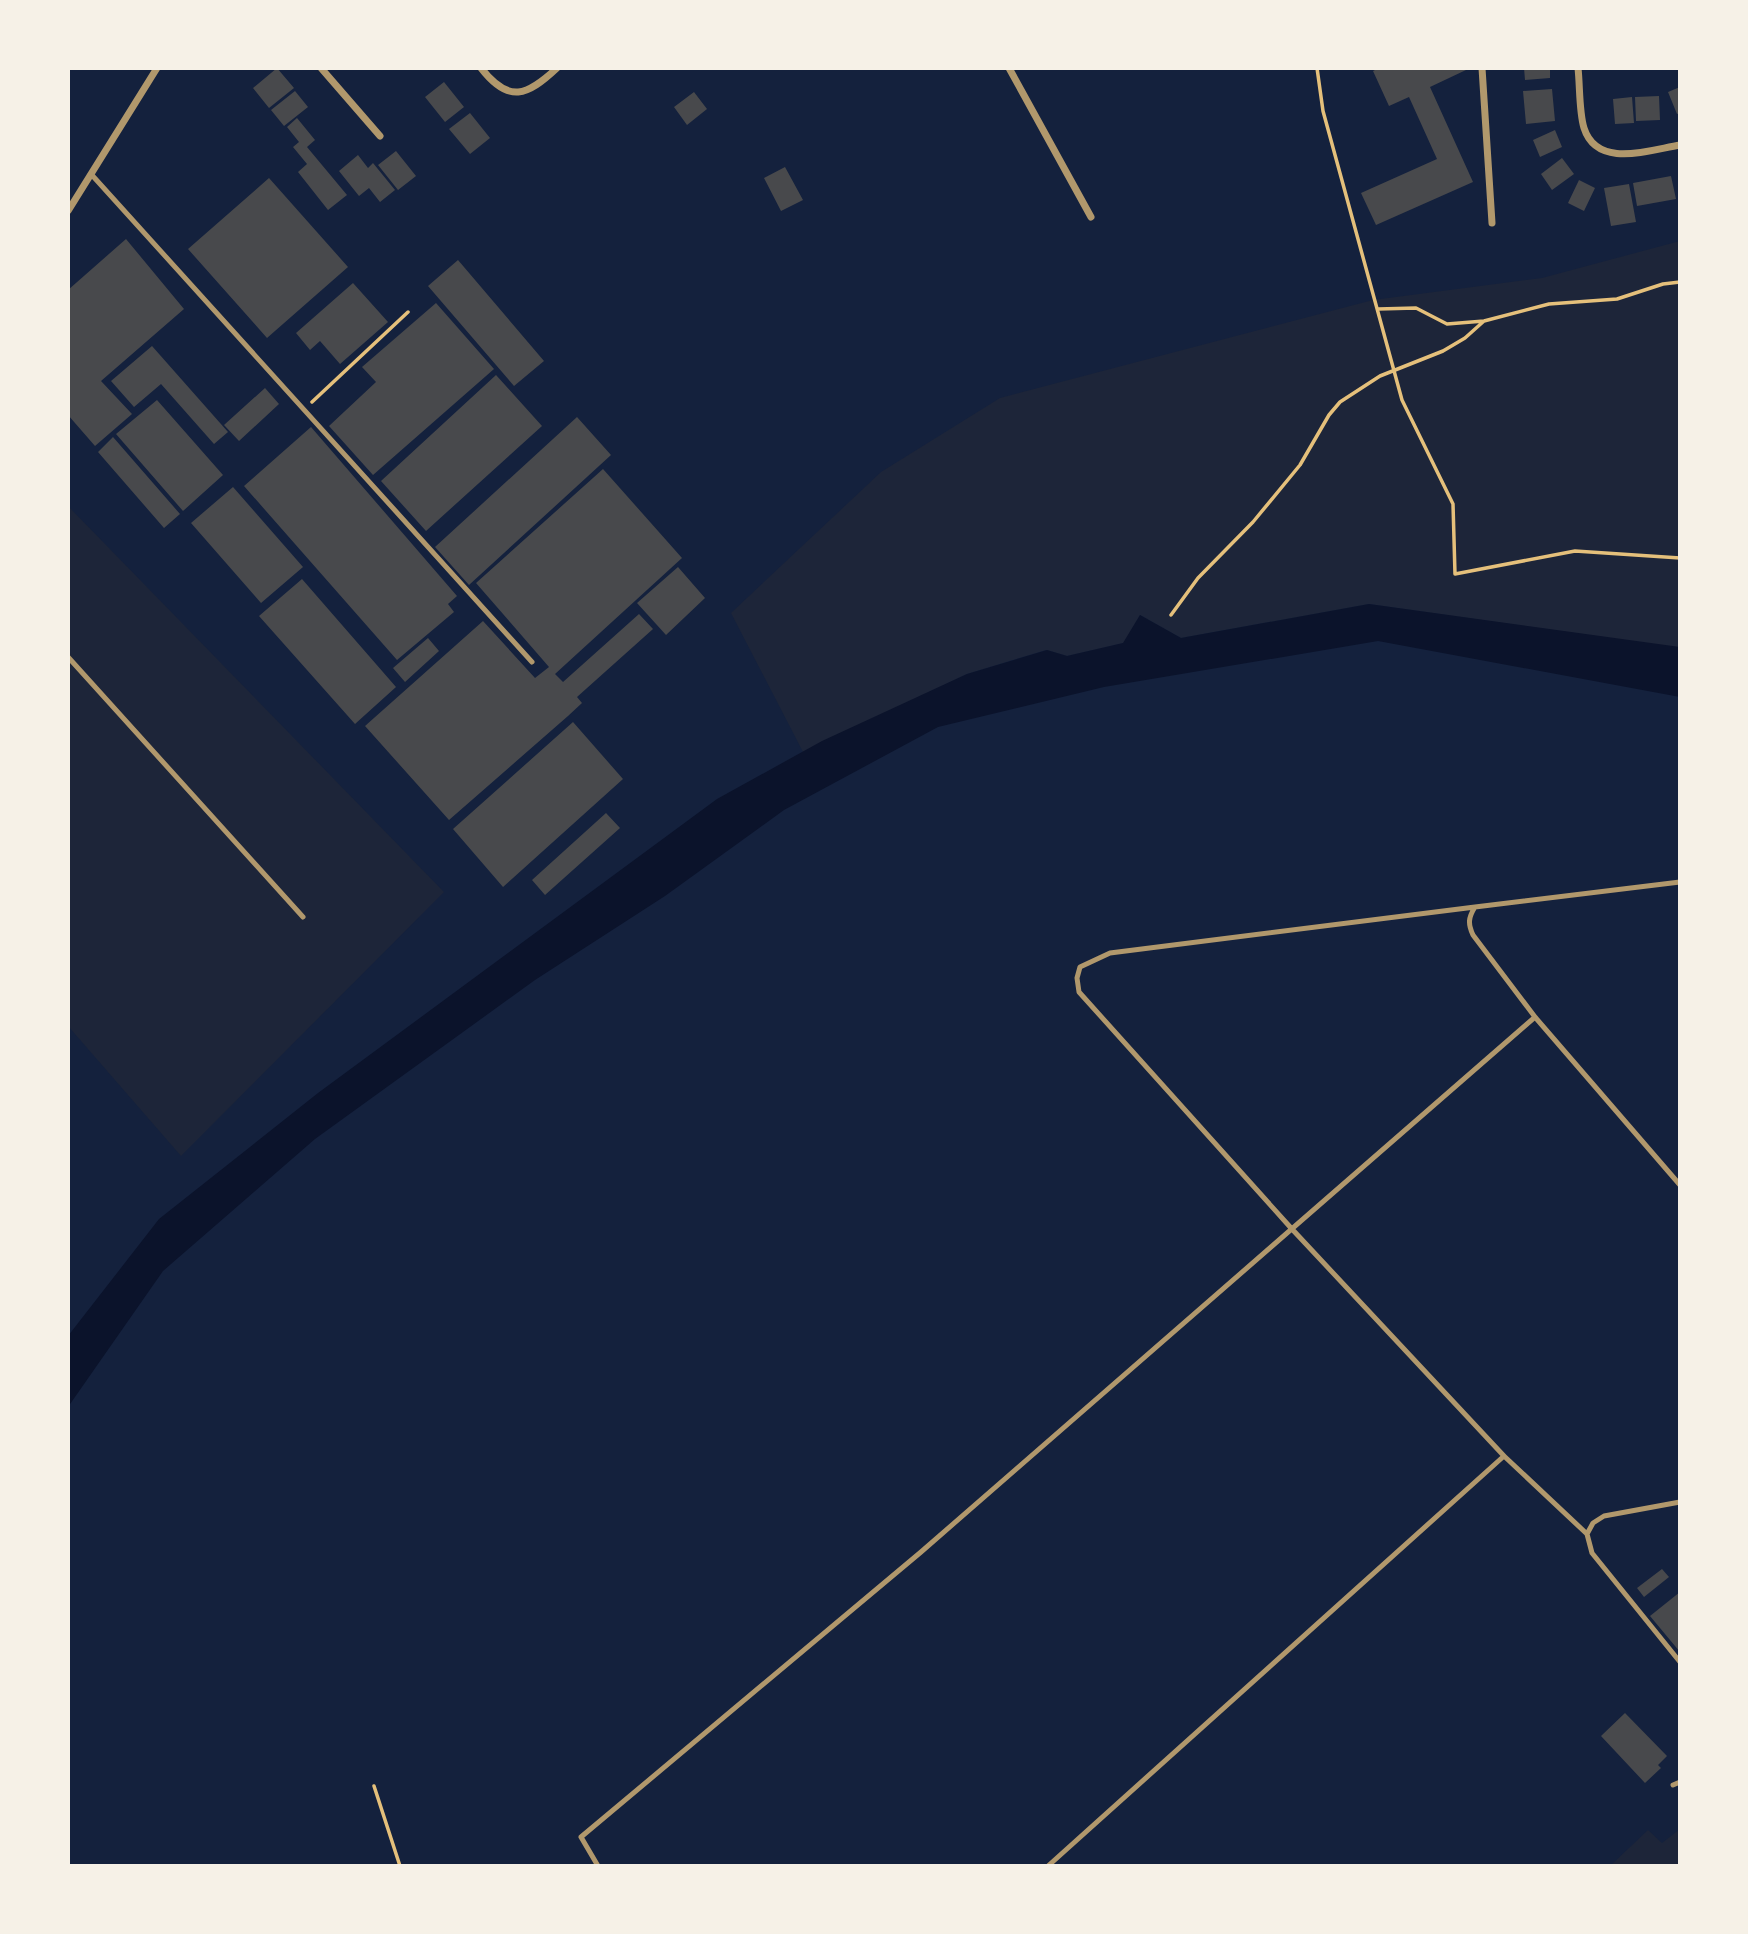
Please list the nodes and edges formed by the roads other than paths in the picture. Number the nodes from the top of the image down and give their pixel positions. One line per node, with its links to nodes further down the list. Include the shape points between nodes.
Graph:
1 (157, 68): 10 (street)
2 (321, 68): 8 (street)
3 (481, 68): 4 (street, via 495,85 511,92 533,89)
4 (557, 68)
5 (1009, 68): 12 (street)
6 (1482, 68): 13 (street)
7 (1578, 68): 9 (street, via 1583,125 1599,149 1619,154)
8 (380, 136)
9 (1680, 145)
10 (91, 174): 11 (street); 15 (lane)
11 (68, 211)
12 (1091, 217)
13 (1492, 223)
14 (68, 656): 18 (lane)
15 (532, 662)
16 (1680, 882): 17 (lane)
17 (1475, 907): 19 (lane, via 1469,917 1473,935); 21 (lane, via 1110,954 1080,967 1079,992)
18 (303, 917)
19 (1535, 1017): 20 (lane); 21 (lane)
20 (1680, 1185)
21 (1292, 1228): 22 (lane); 26 (lane, via 921,1552 581,1837)
22 (1504, 1455): 24 (lane); 27 (lane)
23 (1680, 1502): 24 (lane, via 1604,1516)
24 (1587, 1534): 25 (lane, via 1592,1553)
25 (1680, 1662)
26 (598, 1866)
27 (1048, 1866)

